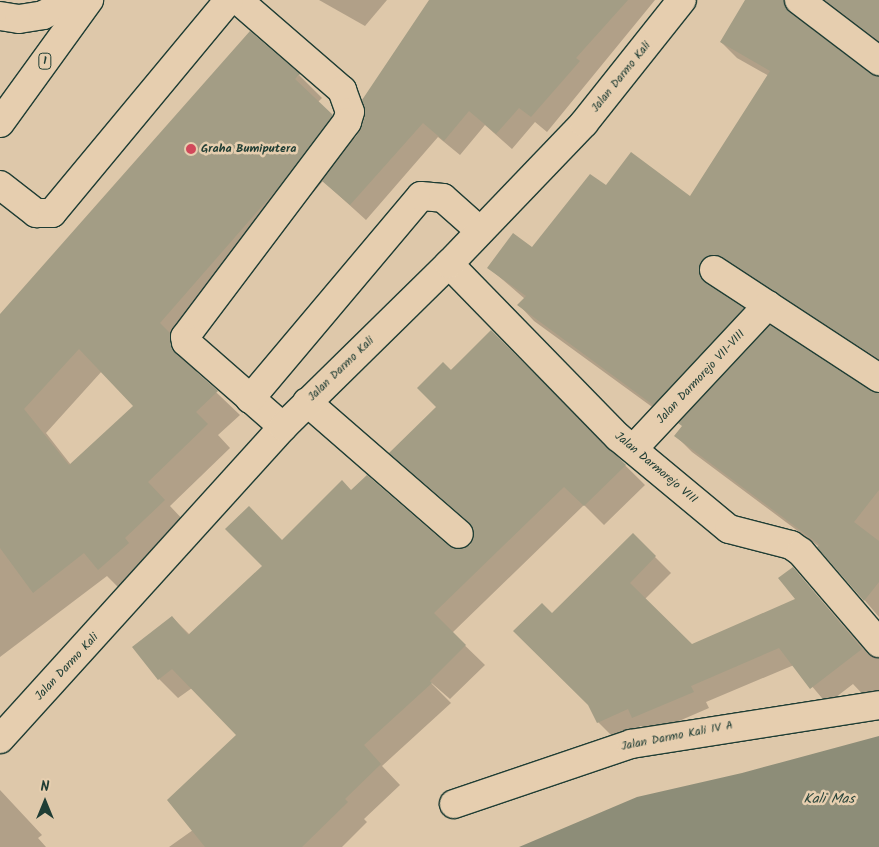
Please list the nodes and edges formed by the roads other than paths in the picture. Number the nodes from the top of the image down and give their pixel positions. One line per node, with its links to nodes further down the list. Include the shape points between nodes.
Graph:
1 (72, 0): 7 (main road, via 43,15 18,19)
2 (89, 0): 9 (main road, 1)
3 (229, 0): 10 (main road, via 52,213 36,213)
4 (238, 0): 16 (main road, via 342,90 350,112 347,122 186,334 186,342)
5 (682, 0): 11 (main road, Jalan Darmo Kali, via 584,123)
6 (799, 0): 8 (main road)
7 (0, 16)
8 (879, 60)
9 (0, 123)
10 (0, 185)
11 (479, 230): 12 (main road, Jalan Darmo Kali); 16 (main road, via 443,198 421,196)
12 (449, 264): 17 (main road, Jalan Darmo Kali); 19 (main road, Jalan Darmorejo VIII, via 618,437)
13 (714, 270): 14 (main road)
14 (768, 305): 15 (main road); 19 (main road, Jalan Darmorejo VII-VIII)
15 (879, 378)
16 (250, 399): 18 (main road)
17 (306, 402): 18 (main road, Jalan Darmo Kali); 20 (main road)
18 (282, 427): 23 (main road, Jalan Darmo Kali)
19 (634, 448): 21 (main road, Jalan Darmorejo VIII, via 729,529 791,545 802,552)
20 (459, 534)
21 (879, 643)
22 (879, 705): 24 (main road, Jalan Darmo Kali IV A, via 729,726 631,744)
23 (0, 739)
24 (454, 804)

